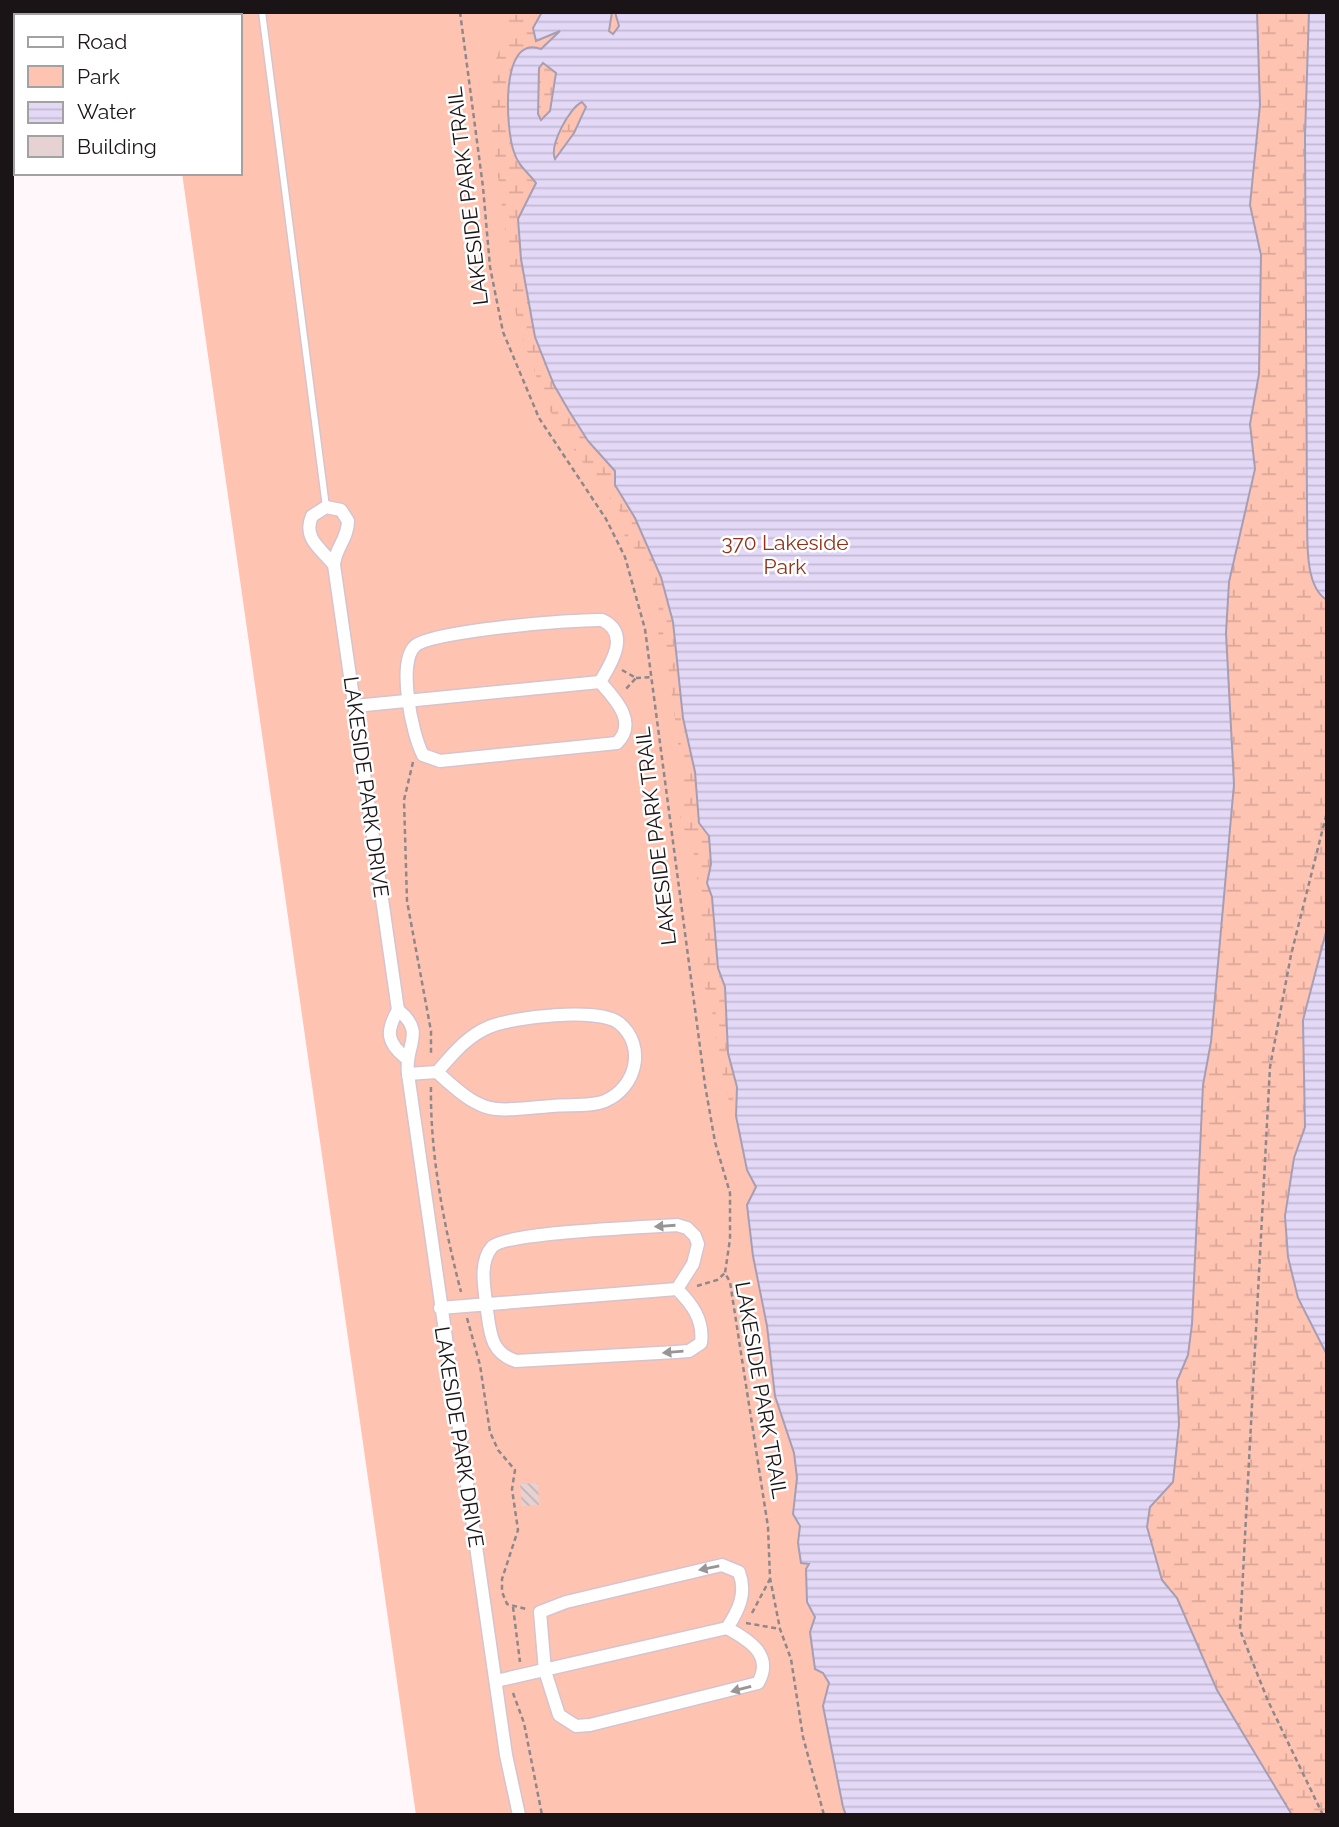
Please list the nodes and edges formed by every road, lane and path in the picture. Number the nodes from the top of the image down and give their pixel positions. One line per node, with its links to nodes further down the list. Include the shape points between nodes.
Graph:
1 (262, 12): 3 (lane)
2 (460, 12): 6 (path, LAKESIDE PARK TRAIL, via 480,155 489,267 503,332 539,418 606,519 625,557)
3 (326, 507): 4 (street, LAKESIDE PARK DRIVE, via 312,516 309,529); 4 (street, via 341,510 348,521 347,537 337,549)
4 (334, 565): 11 (street, LAKESIDE PARK DRIVE)
5 (611, 664): 7 (path); 8 (street); 9 (street, via 618,641 613,628 602,620 441,635 421,641 410,653 406,671)
6 (653, 677): 7 (path); 18 (path, LAKESIDE PARK TRAIL, via 705,1085 730,1193)
7 (636, 678): 10 (path)
8 (600, 682): 9 (street); 10 (street)
9 (410, 700): 11 (street); 12 (street, via 416,742)
10 (616, 700): 12 (street, via 626,722 617,743 440,761)
11 (355, 706): 14 (street, LAKESIDE PARK DRIVE)
12 (423, 755): 16 (path, via 410,767 405,786 404,845)
13 (1327, 812): 35 (path, via 1291,955 1269,1068 1240,1630 1268,1701)
14 (398, 1010): 15 (street, LAKESIDE PARK DRIVE, via 412,1025 413,1043); 15 (street, LAKESIDE PARK DRIVE, via 389,1038)
15 (406, 1058): 17 (street, LAKESIDE PARK DRIVE)
16 (434, 1072): 16 (street, via 462,1095 493,1111 604,1102 632,1077 636,1062 629,1035 618,1023 586,1015 489,1027); 17 (street); 21 (path, via 435,1148)
17 (408, 1074): 22 (street, LAKESIDE PARK DRIVE)
18 (724, 1273): 19 (path, via 708,1284); 23 (path, LAKESIDE PARK TRAIL, via 730,1282 742,1346 768,1527)
19 (677, 1289): 20 (street); 20 (street, one-way to 20, via 696,1311 701,1343 689,1351 628,1356 516,1362 498,1352); 20 (street, one-way to 20, via 693,1264 698,1244 687,1228 677,1225 504,1239 487,1256)
20 (486, 1302): 21 (street)
21 (464, 1305): 22 (street); 24 (path, via 480,1365 490,1432 515,1469 512,1489 518,1530 502,1579 503,1599)
22 (440, 1308): 31 (street, LAKESIDE PARK DRIVE)
23 (770, 1578): 26 (path); 28 (path, LAKESIDE PARK TRAIL)
24 (513, 1608): 25 (path); 30 (path, via 520,1662)
25 (540, 1612): 27 (street, one-way to 25, via 741,1602 743,1580 740,1572 722,1565); 29 (street)
26 (748, 1623): 27 (path); 28 (path)
27 (727, 1628): 29 (street); 29 (street, one-way to 29, via 760,1652 764,1673 758,1683 609,1722 576,1726 566,1722 552,1702)
28 (780, 1629): 34 (path, LAKESIDE PARK TRAIL, via 791,1659 803,1737)
29 (545, 1671): 30 (street)
30 (516, 1677): 31 (street); 33 (path, via 514,1699 524,1723)
31 (496, 1681): 32 (street, LAKESIDE PARK DRIVE)
32 (519, 1815)
33 (542, 1815)
34 (824, 1815)
35 (1323, 1815)

